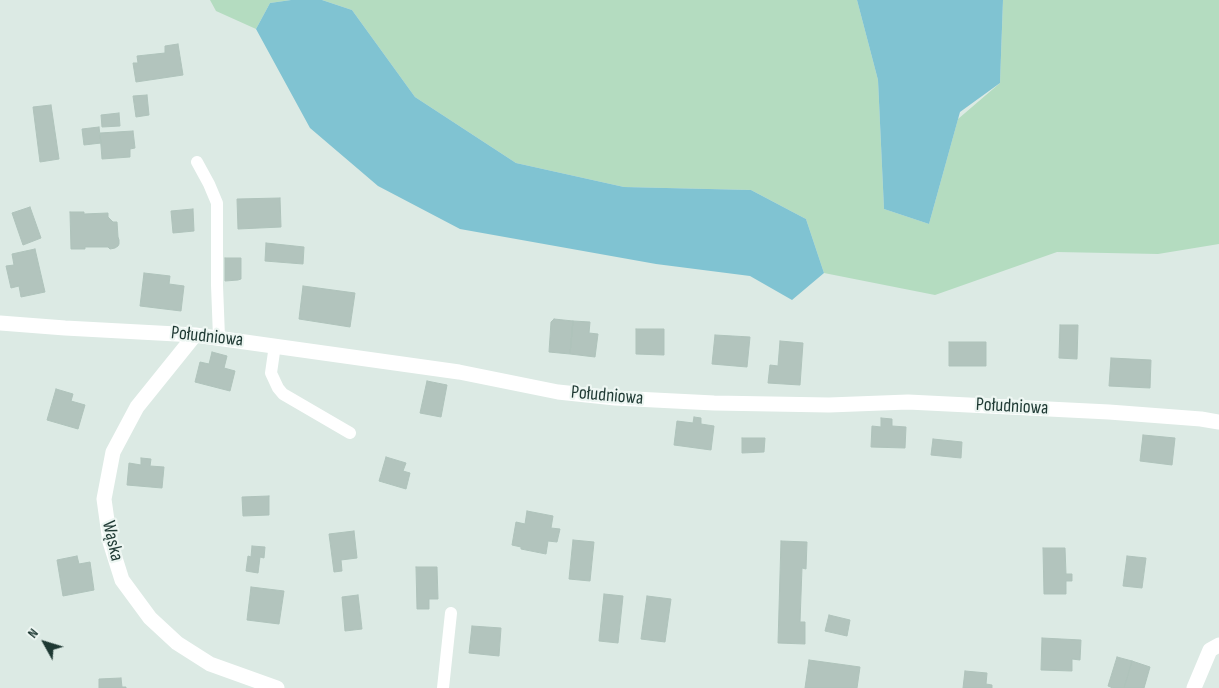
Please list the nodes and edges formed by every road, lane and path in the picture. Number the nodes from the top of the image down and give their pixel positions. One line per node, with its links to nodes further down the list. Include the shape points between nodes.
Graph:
1 (197, 162): 4 (lane, via 218,203)
2 (0, 322): 3 (street, Południowa)
3 (195, 334): 4 (street, Południowa); 10 (street, Wąska, via 137,407 113,452 104,499 110,542 122,580 150,618 177,643 210,664)
4 (219, 338): 5 (street, Południowa)
5 (275, 345): 6 (street, Południowa, via 459,372 558,392 615,398 829,405 908,402 1109,412); 7 (lane, via 271,373 283,394)
6 (1219, 422)
7 (350, 433)
8 (450, 613): 11 (lane)
9 (1219, 645): 12 (street, via 1210,650)
10 (277, 688)
11 (443, 688)
12 (1194, 688)

